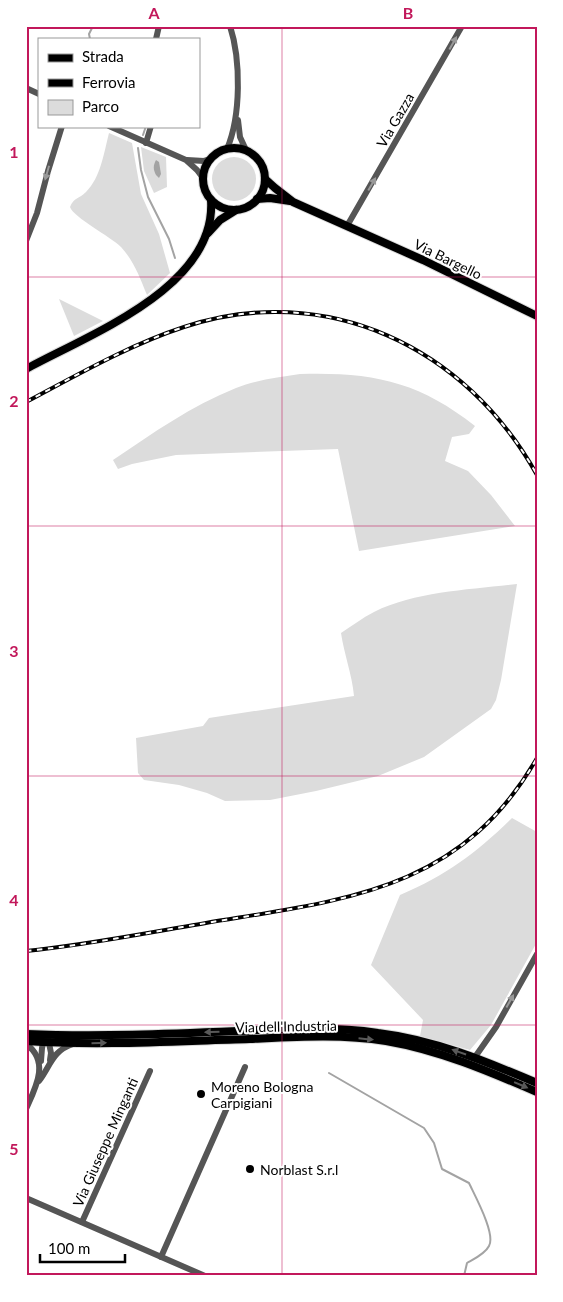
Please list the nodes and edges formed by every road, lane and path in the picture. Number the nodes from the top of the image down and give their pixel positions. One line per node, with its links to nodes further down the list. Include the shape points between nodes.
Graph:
1 (230, 26): 5 (street, via 237,64)
2 (462, 26): 20 (street, Via Gazza, one-way to 2)
3 (26, 88): 4 (street)
4 (38, 94)
5 (236, 112): 10 (street); 11 (street)
6 (61, 128): 22 (street, one-way to 22)
7 (113, 128): 9 (street)
8 (150, 128): 9 (street)
9 (146, 143): 13 (street)
10 (227, 149): 11 (main road); 12 (main road)
11 (246, 150): 15 (main road, via 260,162)
12 (210, 159): 13 (street); 14 (main road)
13 (186, 160): 14 (street)
14 (203, 178): 17 (main road)
15 (265, 179): 16 (main road); 18 (main road)
16 (257, 199): 18 (main road); 19 (main road)
17 (211, 200): 19 (main road); 21 (main road)
18 (294, 202): 20 (main road, Via Bargello)
19 (236, 210): 21 (main road, via 220,220)
20 (347, 226): 23 (main road, Via Bargello)
21 (206, 235): 24 (main road, via 192,260 148,303)
22 (26, 241)
23 (537, 316)
24 (26, 369)
25 (537, 954): 30 (street, one-way to 25, via 496,1027)
26 (26, 1034): 27 (main road, Via dell'Industria)
27 (46, 1040): 28 (main road, Via dell'Industria); 29 (main road, Via dell'Industria); 30 (main road, Via dell'Industria, one-way to 27, via 411,1038 348,1030); 31 (street); 33 (street)
28 (26, 1043): 33 (street, via 37,1056)
29 (75, 1043): 31 (street, via 60,1050); 37 (main road, Via dell'Industria, one-way to 37, via 309,1037 367,1039 431,1051)
30 (475, 1057): 35 (main road, Via dell'Industria)
31 (50, 1062): 36 (street)
32 (245, 1067): 41 (street)
33 (40, 1068): 36 (street)
34 (150, 1071): 40 (street, Via Giuseppe Minganti)
35 (537, 1083)
36 (36, 1086): 38 (street)
37 (537, 1092)
38 (26, 1109)
39 (26, 1198): 40 (street)
40 (82, 1222): 41 (street)
41 (161, 1257): 42 (street)
42 (205, 1276)

